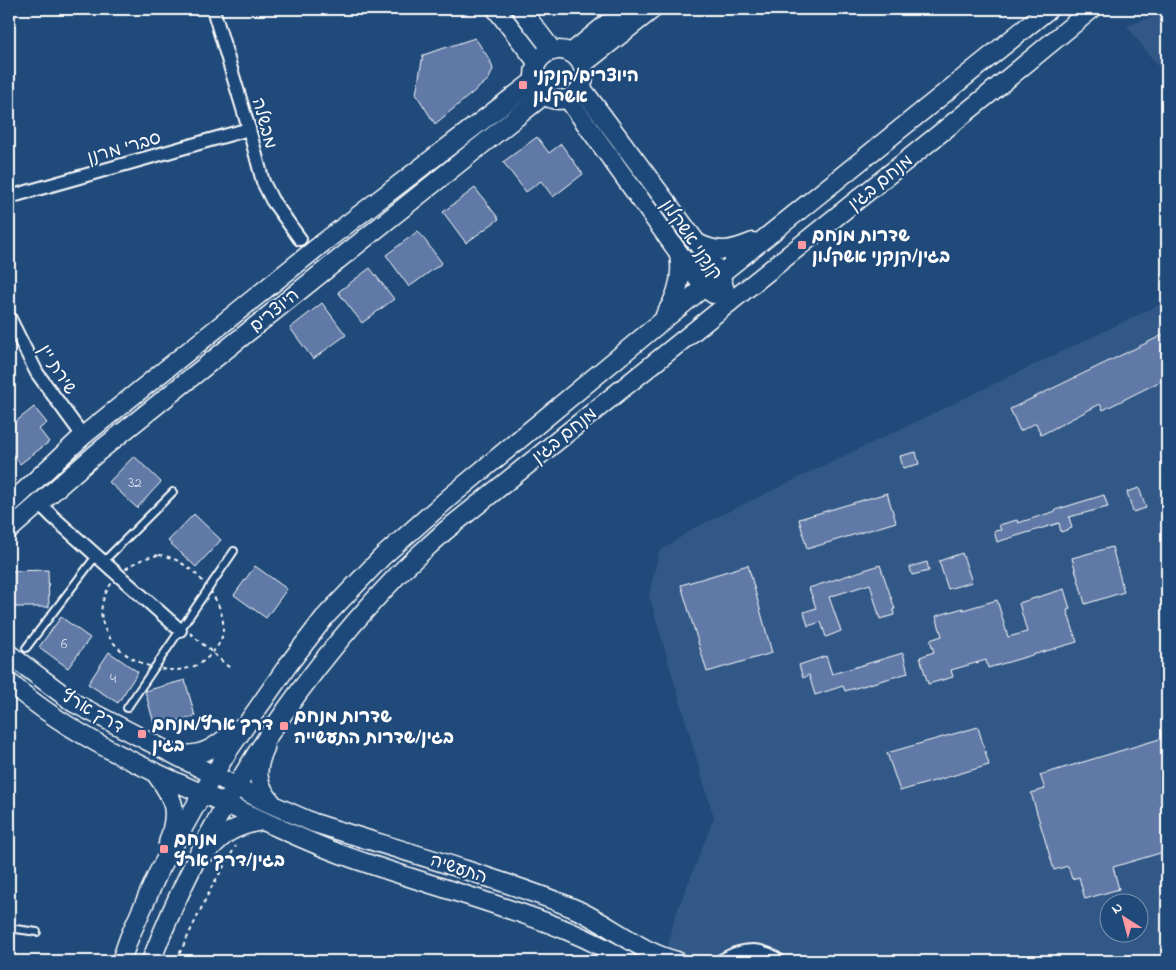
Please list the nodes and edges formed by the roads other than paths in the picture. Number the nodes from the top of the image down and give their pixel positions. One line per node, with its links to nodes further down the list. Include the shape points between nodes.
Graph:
1 (214, 9): 15 (street, מבשלה)
2 (496, 9): 10 (main road)
3 (521, 9): 8 (main road)
4 (625, 9): 9 (main road)
5 (653, 9): 9 (main road)
6 (1049, 9): 17 (main road, מנחם בגין)
7 (1092, 9): 25 (main road, מנחם בגין)
8 (553, 51): 9 (main road, via 559,50); 10 (main road)
9 (577, 59): 12 (main road, via 584,78)
10 (537, 62): 11 (main road)
11 (535, 80): 13 (main road); 19 (main road, היוצרים)
12 (581, 87): 14 (main road); 20 (main road, קנקני אשקלון)
13 (544, 95): 14 (main road, via 560,100); 30 (main road, היוצרים, via 98,452)
14 (568, 98): 21 (main road, קנקני אשקלון)
15 (250, 130): 16 (street, סברי מרנן); 18 (street, מבשלה, via 267,192)
16 (9, 197)
17 (774, 230): 20 (main road, via 737,248 721,251); 23 (main road, מנחם בגין)
18 (300, 239): 19 (street); 22 (street)
19 (324, 242): 22 (main road, היוצרים)
20 (697, 243): 23 (main road, קנקני אשקלון)
21 (679, 254): 24 (main road, קנקני אשקלון); 27 (main road, via 682,269 679,286)
22 (297, 264): 28 (main road, היוצרים)
23 (720, 274): 24 (main road, מנחם בגין); 25 (main road, קנקני אשקלון)
24 (703, 288): 25 (main road, קנקני אשקלון); 27 (main road, מנחם בגין)
25 (729, 303): 41 (main road, מנחם בגין, via 445,531 396,577 343,636)
26 (9, 317): 28 (street, שירת יין, via 37,373)
27 (661, 322): 40 (main road, מנחם בגין, via 382,557 324,618)
28 (83, 436): 31 (main road, היוצרים)
29 (173, 492): 34 (lane)
30 (39, 503): 32 (main road, היוצרים); 34 (street)
31 (9, 505)
32 (9, 530)
33 (234, 551): 35 (lane)
34 (100, 559): 35 (street); 36 (lane)
35 (181, 628): 39 (lane)
36 (26, 648)
37 (9, 654): 42 (main road, דרך ארץ, via 74,703)
38 (9, 682): 43 (main road, דרך ארץ, via 62,721)
39 (127, 708)
40 (251, 718): 42 (main road, via 210,749 192,755); 44 (main road, מנחם בגין)
41 (277, 720): 45 (main road, מנחם בגין); 48 (main road, via 259,769 259,783)
42 (170, 753): 44 (main road, דרך ארץ)
43 (154, 772): 46 (main road, דרך ארץ); 50 (main road, via 172,800 175,816)
44 (214, 774): 45 (main road, דרך ארץ); 46 (main road, מנחם בגין)
45 (235, 787): 47 (main road, מנחם בגין); 48 (main road, התעשיה)
46 (202, 794): 47 (main road, התעשיה); 50 (main road, מנחם בגין)
47 (225, 804): 49 (main road, התעשיה); 51 (main road, מנחם בגין)
48 (275, 806): 57 (main road, התעשיה, via 314,823 538,894 604,922 663,958)
49 (262, 820): 51 (main road, via 243,824 228,832 204,855); 56 (main road, התעשיה, via 368,864 564,929)
50 (158, 874): 54 (main road, מנחם בגין)
51 (183, 884): 55 (main road, מנחם בגין)
52 (9, 928): 53 (lane)
53 (36, 932)
54 (122, 961)
55 (151, 961)
56 (627, 961)
57 (677, 961)
58 (721, 961): 59 (street, via 752,950 770,954)
59 (779, 961)

